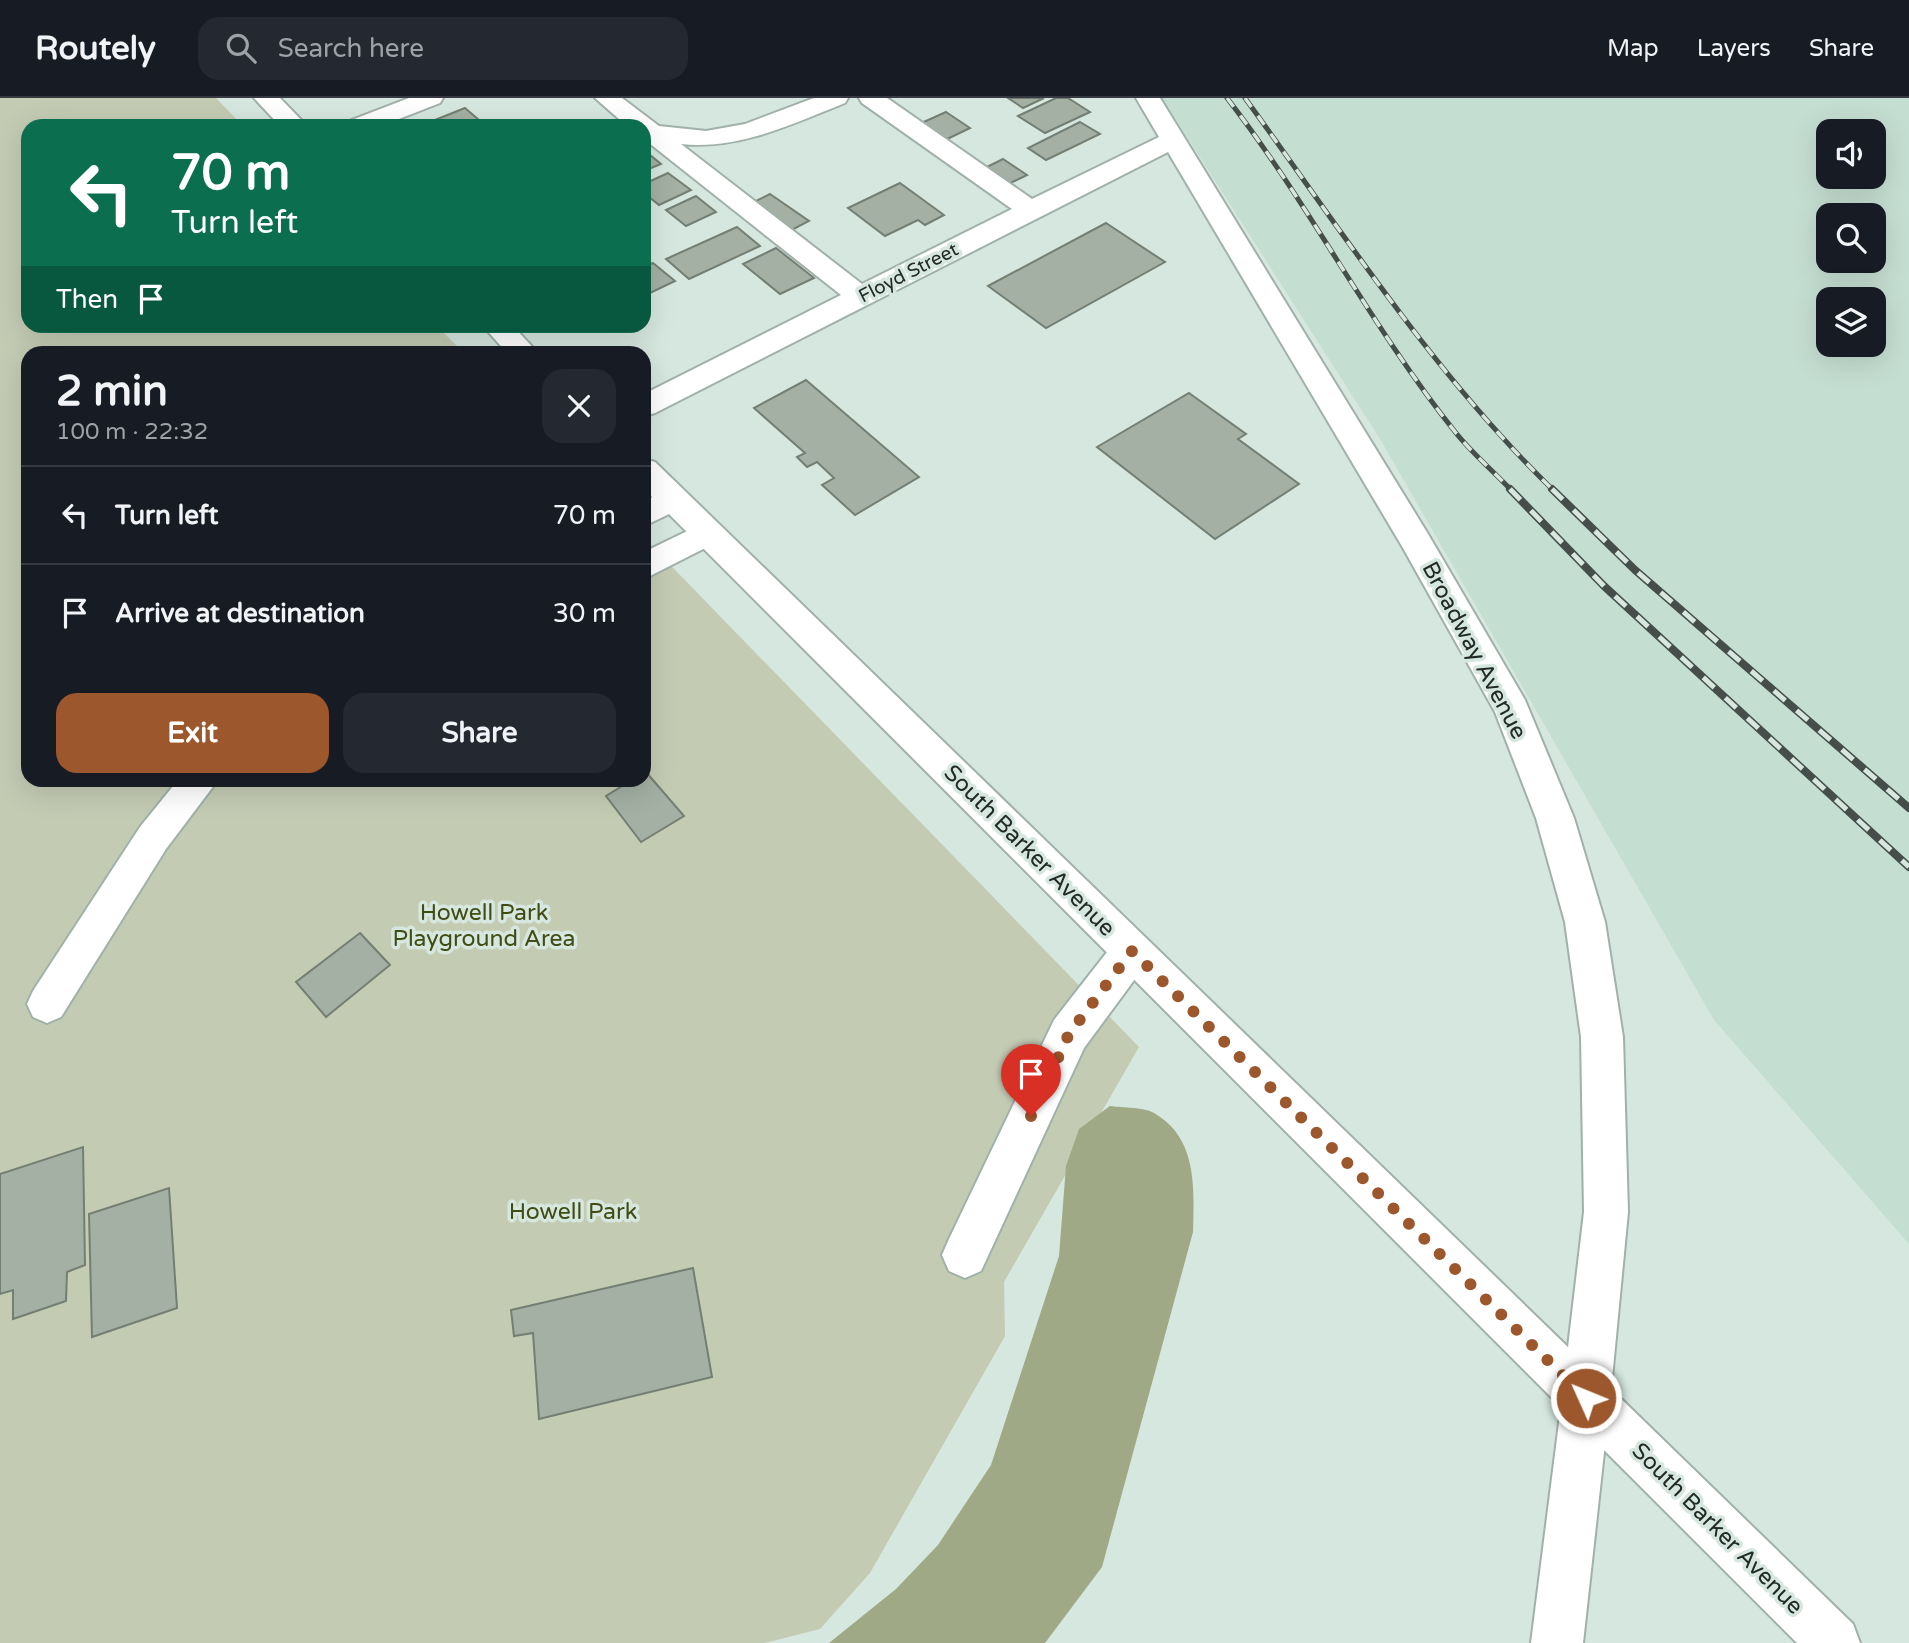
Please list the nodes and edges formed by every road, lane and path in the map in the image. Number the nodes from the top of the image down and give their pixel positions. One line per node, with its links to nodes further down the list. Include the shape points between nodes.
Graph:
1 (266, 98): 7 (street)
2 (431, 98): 8 (street)
3 (607, 98): 9 (street)
4 (836, 98): 10 (street, via 751,131 706,139)
5 (871, 98): 13 (street)
6 (1148, 98): 12 (street, Broadway Avenue)
7 (287, 119)
8 (376, 119)
9 (633, 119)
10 (651, 130)
11 (651, 133): 14 (street)
12 (1173, 140): 13 (street, Floyd Street); 26 (street, Broadway Avenue, via 1512,710 1555,818 1584,922 1603,1050 1606,1212)
13 (1030, 209): 14 (street, Floyd Street)
14 (860, 296): 17 (street, Floyd Street)
15 (504, 333): 16 (street)
16 (518, 346)
17 (651, 402)
18 (651, 487): 19 (street, South Barker Avenue)
19 (659, 507): 20 (street, South Barker Avenue)
20 (708, 533): 21 (street); 23 (street, South Barker Avenue)
21 (651, 563)
22 (194, 787): 24 (street, via 153,838)
23 (1132, 951): 25 (street, via 1069,1034); 26 (street, South Barker Avenue)
24 (47, 1004)
25 (965, 1255)
26 (1586, 1398): 27 (street, Broadway Avenue); 28 (street, South Barker Avenue)
27 (1558, 1643)
28 (1833, 1643)

